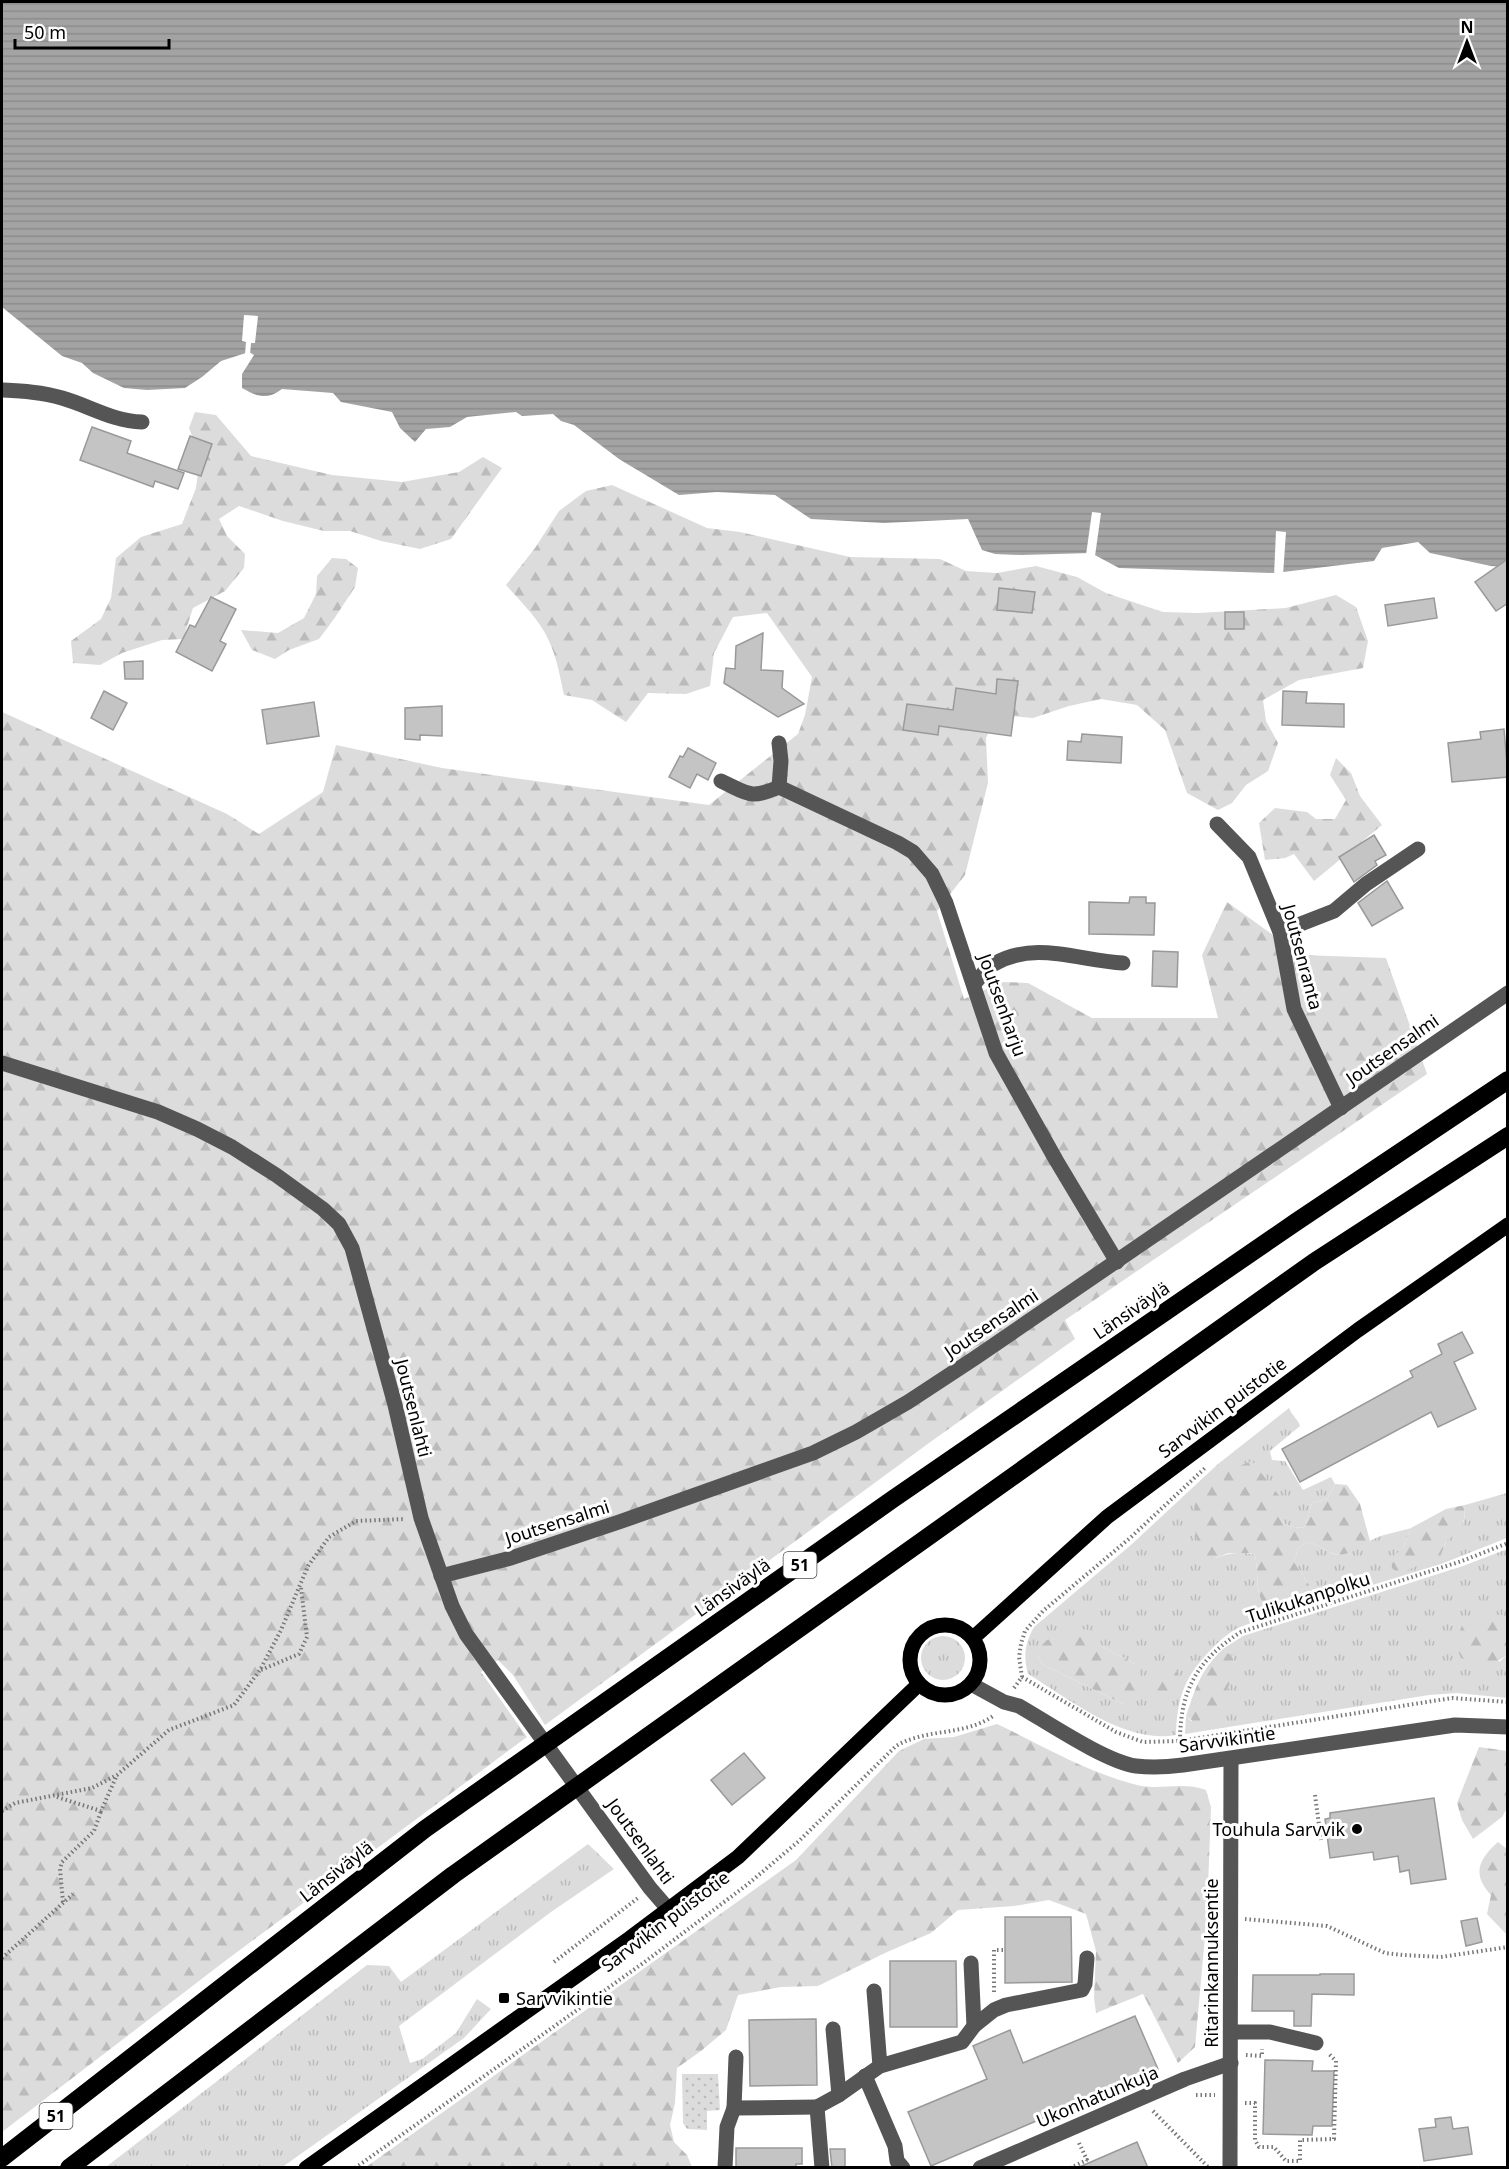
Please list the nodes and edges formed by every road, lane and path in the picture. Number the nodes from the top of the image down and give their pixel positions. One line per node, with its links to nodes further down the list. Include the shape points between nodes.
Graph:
1 (2, 390): 2 (street, via 62,398 126,422)
2 (142, 422)
3 (779, 743): 5 (street)
4 (721, 781): 5 (street, via 749,795)
5 (779, 788): 10 (street, Joutsenharju, via 913,852 932,874 946,903)
6 (1217, 824): 8 (street, Joutsenranta, via 1249,856)
7 (1418, 849): 8 (street, via 1334,911)
8 (1280, 932): 14 (street, Joutsenranta, via 1294,1009)
9 (1123, 963): 10 (street, via 1041,951 992,964)
10 (974, 984): 17 (street, Joutsenharju, via 996,1053)
11 (1508, 993): 14 (street, Joutsensalmi)
12 (2, 1063): 19 (street, Joutsenlahti, via 158,1112 197,1129 276,1175 339,1224 352,1248)
13 (1508, 1080): 71 (highway, Länsiväylä / 51, via 893,1499 425,1829)
14 (1341, 1108): 17 (street, Joutsensalmi)
15 (1508, 1136): 73 (highway, via 1314,1262 453,1875)
16 (1508, 1225): 23 (main road, Sarvvikin puistotie, via 1358,1330 1107,1517)
17 (1117, 1262): 21 (street, Joutsensalmi, via 908,1402 813,1453 587,1533)
18 (1206, 1467): 30 (path, via 1043,1611 1025,1631 1021,1644 1022,1677 1116,1732 1143,1742)
19 (421, 1518): 21 (street, Joutsenlahti); 22 (path, via 356,1521 329,1537 308,1566)
20 (1508, 1543): 30 (path, Tulikukanpolku, via 1241,1632 1208,1657 1196,1673 1182,1712)
21 (441, 1576): 38 (street, Joutsenlahti, via 466,1634)
22 (301, 1588): 24 (path); 24 (path, via 307,1637 299,1654)
23 (973, 1638): 25 (main road, via 949,1625 921,1633 909,1659); 26 (main road, via 980,1656)
24 (260, 1670): 32 (path, via 234,1705 168,1731)
25 (919, 1683): 26 (main road, via 944,1695); 41 (main road, Sarvvikin puistotie, via 738,1857)
26 (971, 1683): 31 (street, Sarvvikintie, via 1134,1766 1163,1767)
27 (1508, 1702): 30 (path, via 1452,1698)
28 (994, 1716): 75 (path, Sarvvikin puistotie, via 972,1726 910,1737 896,1746 799,1841 748,1884)
29 (1508, 1727): 31 (street, Sarvvikintie, via 1455,1725)
30 (1180, 1741)
31 (1231, 1759): 42 (street, Ritarinkannuksentie)
32 (117, 1775): 34 (path, via 92,1788); 36 (path)
33 (1315, 1795): 37 (path)
34 (56, 1797): 35 (path, via 15,1803); 36 (path)
35 (2, 1811)
36 (101, 1811): 40 (path, via 94,1831 60,1869)
37 (1321, 1840)
38 (650, 1888): 41 (street, Joutsenlahti); 47 (path)
39 (73, 1894): 40 (path)
40 (63, 1902): 45 (path)
41 (669, 1910): 74 (main road, Sarvvikin puistotie)
42 (1230, 1919): 43 (path, via 1327,1926 1385,1953 1403,1955 1441,1957); 53 (street, Ritarinkannuksentie)
43 (1508, 1947)
44 (1005, 1950): 50 (path, via 994,1950)
45 (2, 1958)
46 (1087, 1958): 50 (street, via 1082,1990)
47 (554, 1962)
48 (972, 1962): 51 (street)
49 (874, 1991): 59 (street)
50 (994, 2010): 51 (street)
51 (974, 2026): 59 (street, via 962,2042)
52 (833, 2029): 62 (street)
53 (1231, 2032): 54 (street, via 1270,2032); 58 (street, Ritarinkannuksentie)
54 (1316, 2043): 65 (path, via 1336,2061 1334,2139 1300,2140 1300,2161 1286,2161 1274,2147 1259,2147 1255,2140)
55 (1263, 2045): 56 (path, via 1262,2056)
56 (1245, 2055)
57 (736, 2057): 69 (street)
58 (1231, 2063): 61 (street, Ritarinkannuksentie); 78 (street, Ukonhatunkuja)
59 (880, 2066): 60 (street)
60 (865, 2076): 62 (street); 72 (street)
61 (1231, 2095): 63 (path); 81 (street, Ritarinkannuksentie)
62 (839, 2096): 67 (street)
63 (1190, 2096)
64 (1245, 2103): 65 (path)
65 (1255, 2103): 66 (path)
66 (1261, 2103)
67 (817, 2107): 69 (street); 77 (street)
68 (1162, 2107): 80 (path, via 1153,2111)
69 (734, 2108): 76 (street, via 727,2127)
70 (1079, 2143): 79 (path, via 1087,2162)
71 (2, 2158)
72 (900, 2164)
73 (69, 2168)
74 (306, 2168)
75 (356, 2168)
76 (725, 2168)
77 (822, 2168)
78 (980, 2168)
79 (1070, 2168)
80 (1209, 2168)
81 (1230, 2168)

